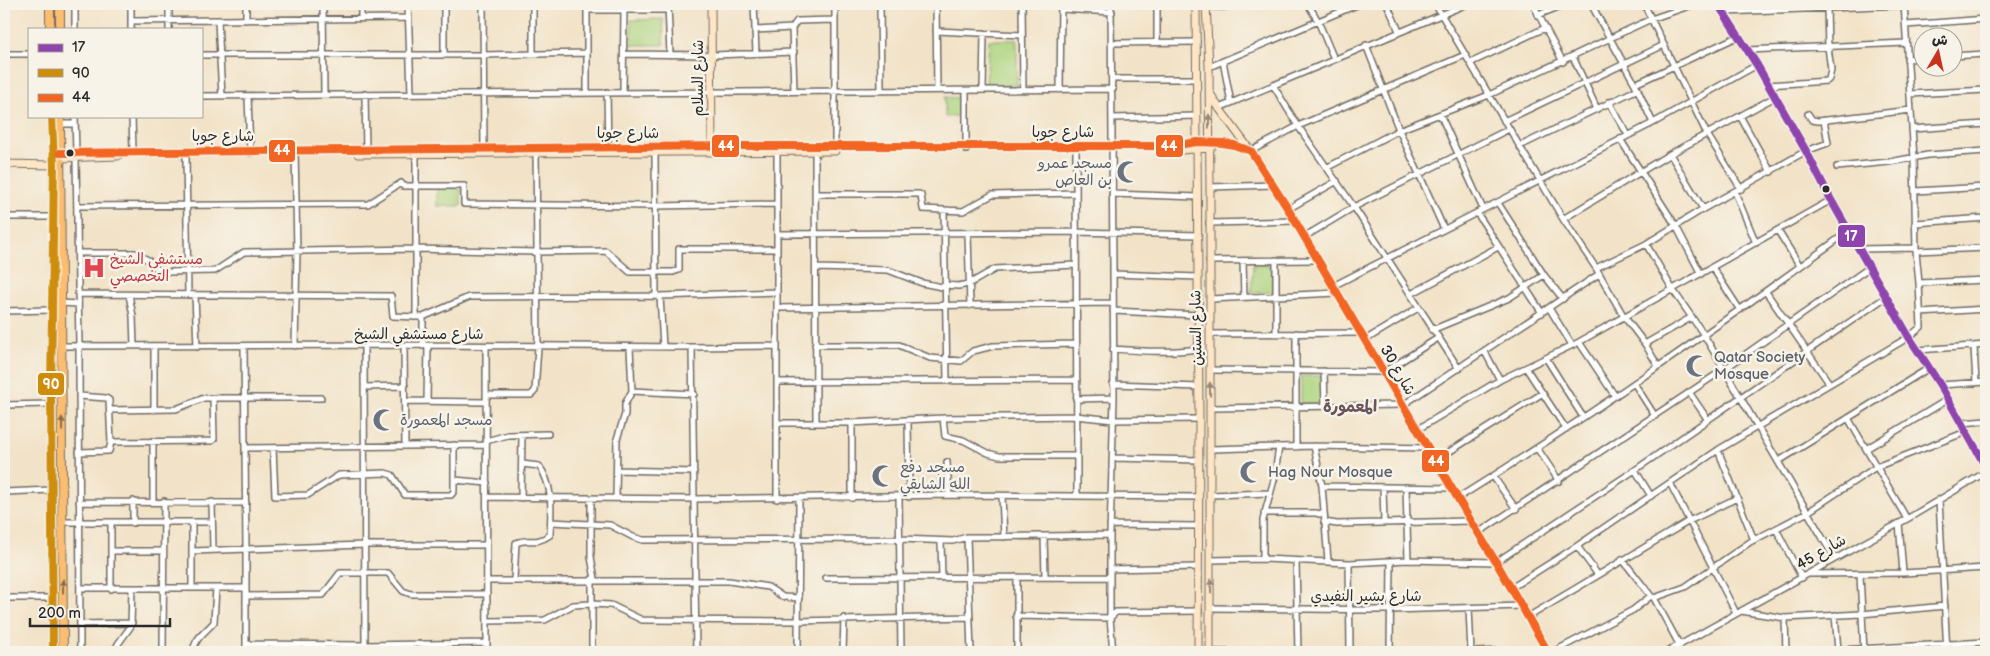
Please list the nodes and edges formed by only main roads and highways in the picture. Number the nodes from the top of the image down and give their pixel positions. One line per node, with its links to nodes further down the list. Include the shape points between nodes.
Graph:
1 (50, 4): 3 (main road)
2 (60, 4): 4 (main road)
3 (50, 13): 4 (main road); 5 (main road)
4 (60, 13): 6 (main road)
5 (50, 28)
6 (60, 28)
7 (52, 118): 9 (main road)
8 (60, 120): 10 (main road)
9 (51, 390): 10 (main road); 11 (main road)
10 (62, 390): 12 (main road, one-way to 10)
11 (52, 652)
12 (63, 652)

